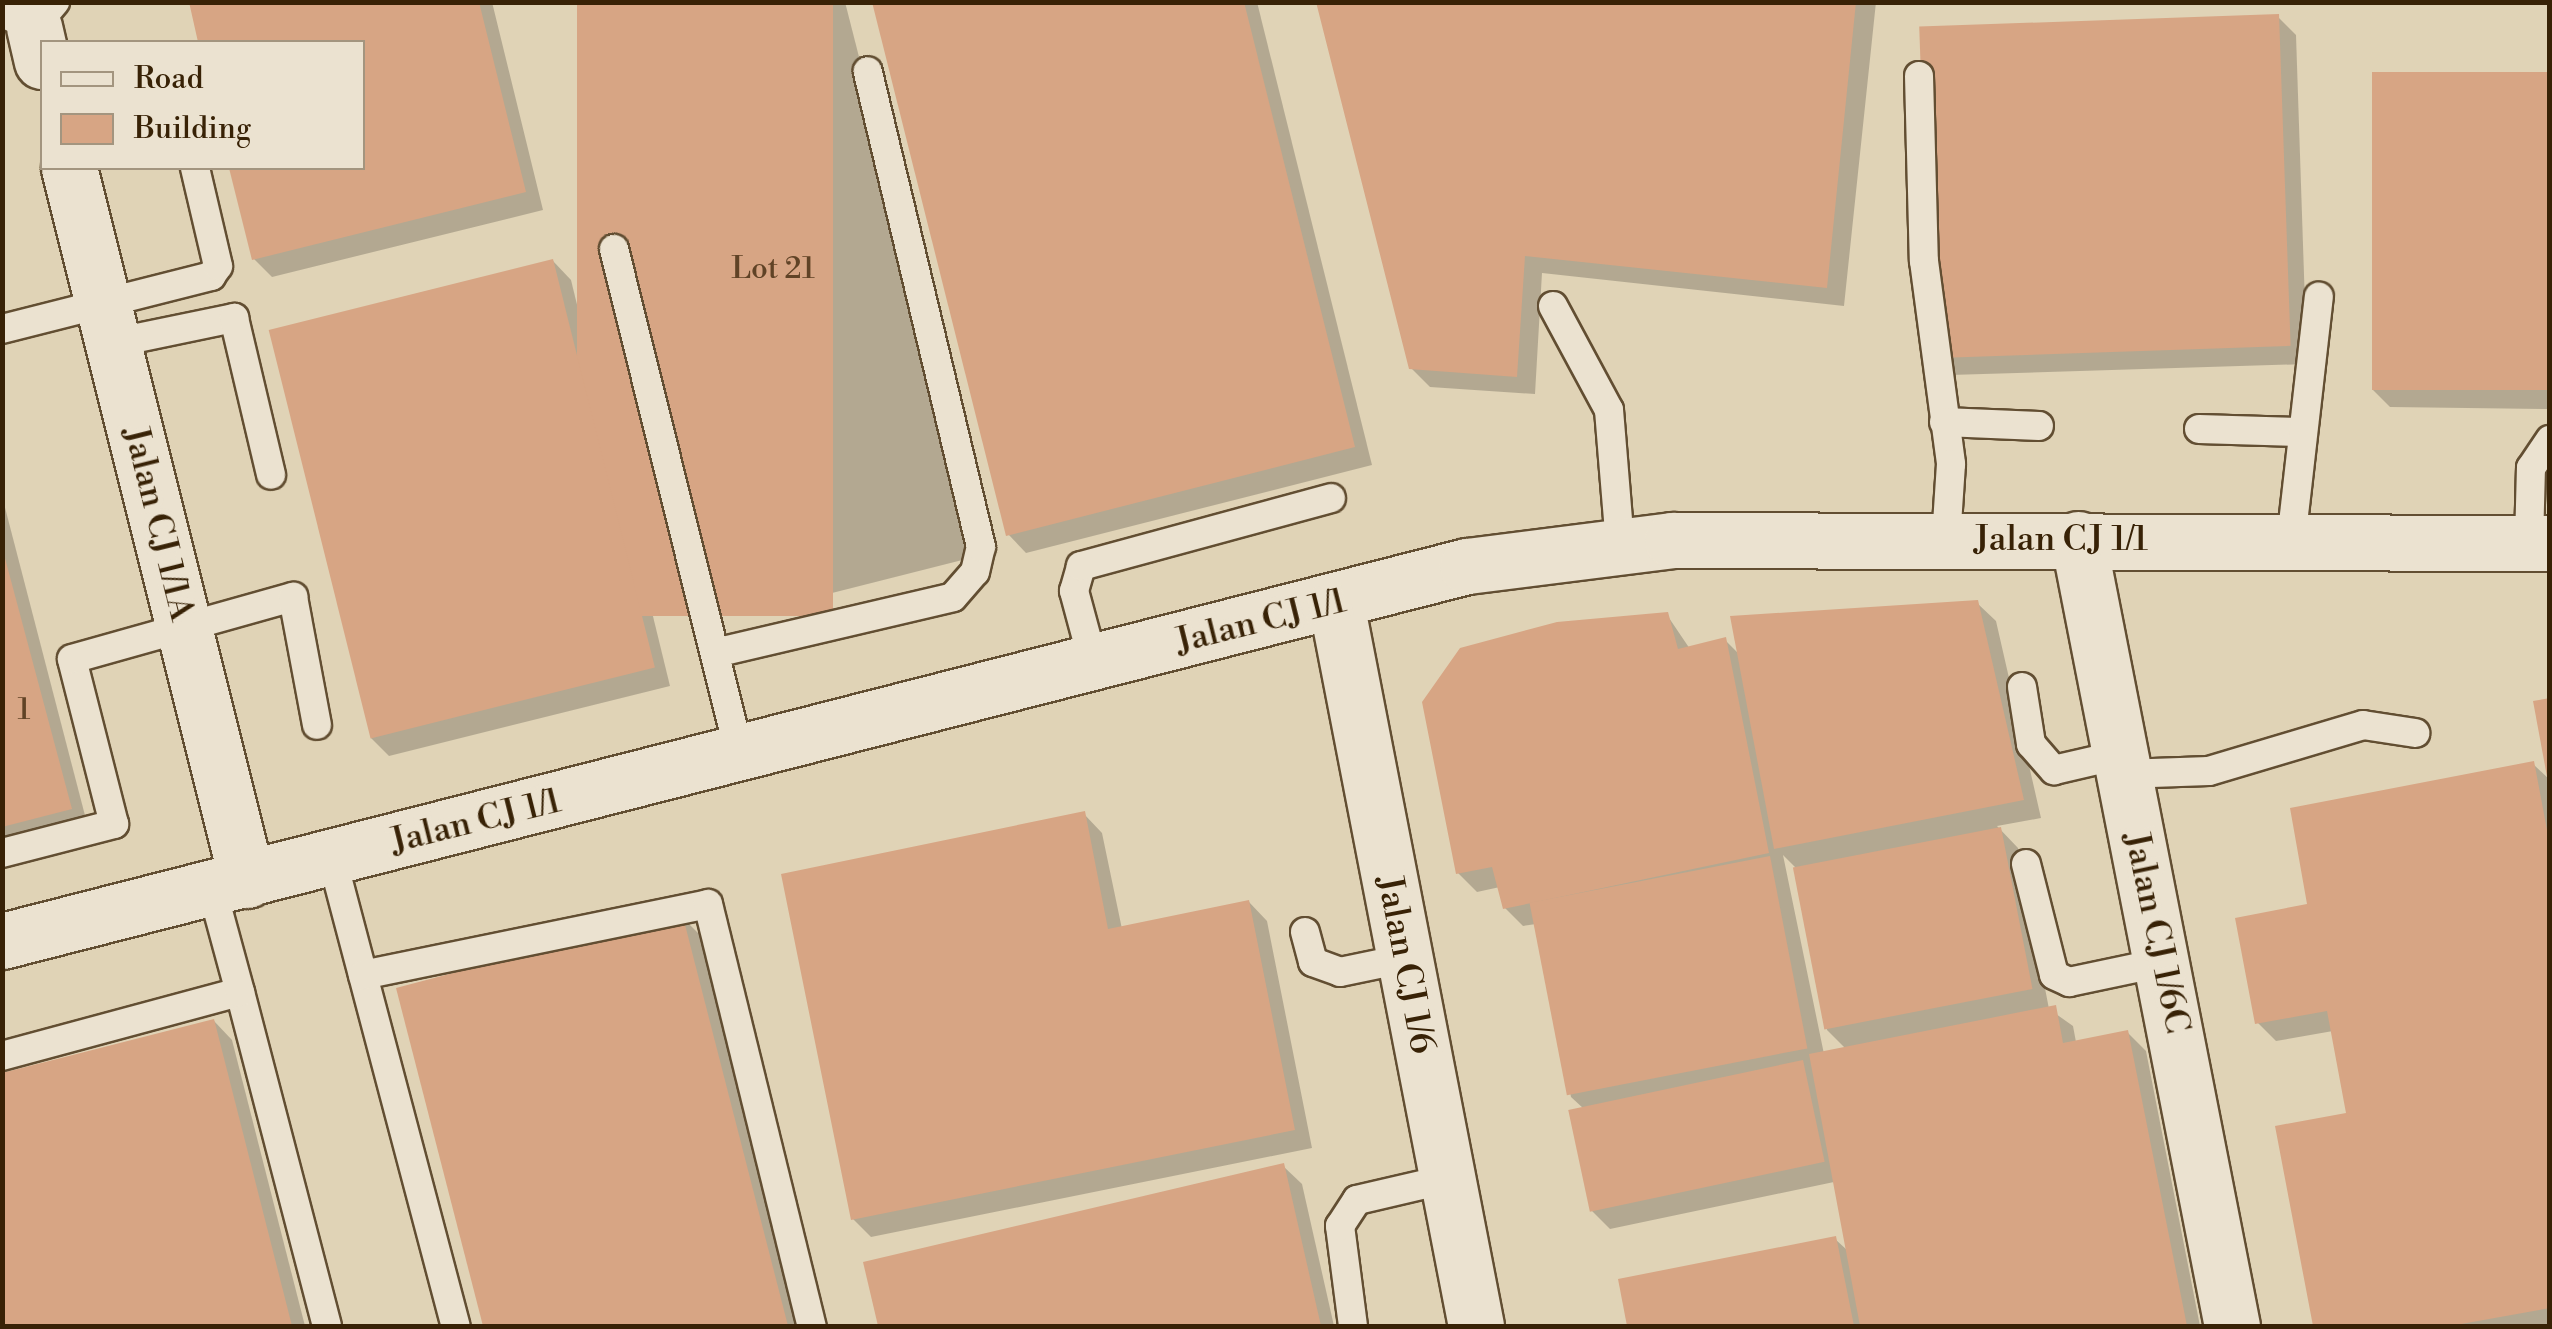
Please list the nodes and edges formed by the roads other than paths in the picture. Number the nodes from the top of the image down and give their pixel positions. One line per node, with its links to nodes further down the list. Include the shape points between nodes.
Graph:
1 (868, 71): 24 (lane, via 980,547 975,572 953,597)
2 (1918, 76): 10 (lane, via 1924,260)
3 (70, 170): 8 (street, Jalan CJ 1/1A)
4 (194, 170): 8 (lane, via 218,266 211,276)
5 (614, 249): 24 (lane)
6 (2320, 297): 13 (lane, via 2309,408)
7 (1553, 306): 21 (lane, via 1608,410)
8 (108, 323): 9 (lane); 15 (lane, via 234,318); 23 (street, Jalan CJ 1/1A)
9 (2, 329)
10 (1944, 422): 11 (lane); 17 (lane)
11 (2039, 426)
12 (2199, 429): 13 (lane)
13 (2298, 432): 19 (lane)
14 (2550, 440): 20 (lane, via 2531,468)
15 (271, 476)
16 (1331, 498): 25 (lane, via 1081,566 1074,591)
17 (1946, 540): 18 (street, Jalan CJ 1/1); 21 (street, Jalan CJ 1/1)
18 (2078, 540): 19 (street, Jalan CJ 1/1); 30 (street, Jalan CJ 1/6C)
19 (2291, 541): 20 (street, Jalan CJ 1/1)
20 (2539, 543)
21 (1620, 544): 22 (street, Jalan CJ 1/1, via 1467,566)
22 (1336, 603): 25 (street, Jalan CJ 1/1); 37 (street, Jalan CJ 1/6)
23 (185, 629): 27 (lane, via 293,597); 31 (lane, via 72,658 114,824); 34 (street, Jalan CJ 1/1A)
24 (715, 653): 29 (lane)
25 (1094, 665): 29 (street, Jalan CJ 1/1)
26 (2022, 687): 30 (lane, via 2031,744 2054,770)
27 (317, 725)
28 (2414, 732): 30 (lane, via 2351,726 2209,770)
29 (740, 756): 32 (street, Jalan CJ 1/1)
30 (2121, 764): 38 (street, Jalan CJ 1/6C)
31 (2, 853)
32 (332, 858): 34 (street, Jalan CJ 1/1); 39 (lane)
33 (2026, 864): 38 (lane, via 2054,976 2070,982)
34 (230, 884): 36 (street, Jalan CJ 1/1); 40 (lane)
35 (1305, 932): 37 (lane, via 1313,962 1340,972)
36 (2, 941)
37 (1403, 958): 42 (street, Jalan CJ 1/6)
38 (2164, 962): 48 (street, Jalan CJ 1/6C)
39 (363, 975): 44 (lane); 45 (lane, via 708,904)
40 (240, 992): 41 (lane); 43 (lane)
41 (2, 1056)
42 (1447, 1179): 46 (lane, via 1358,1200 1340,1226); 47 (street, Jalan CJ 1/6)
43 (327, 1326)
44 (456, 1326)
45 (812, 1326)
46 (1353, 1326)
47 (1476, 1326)
48 (2232, 1326)

